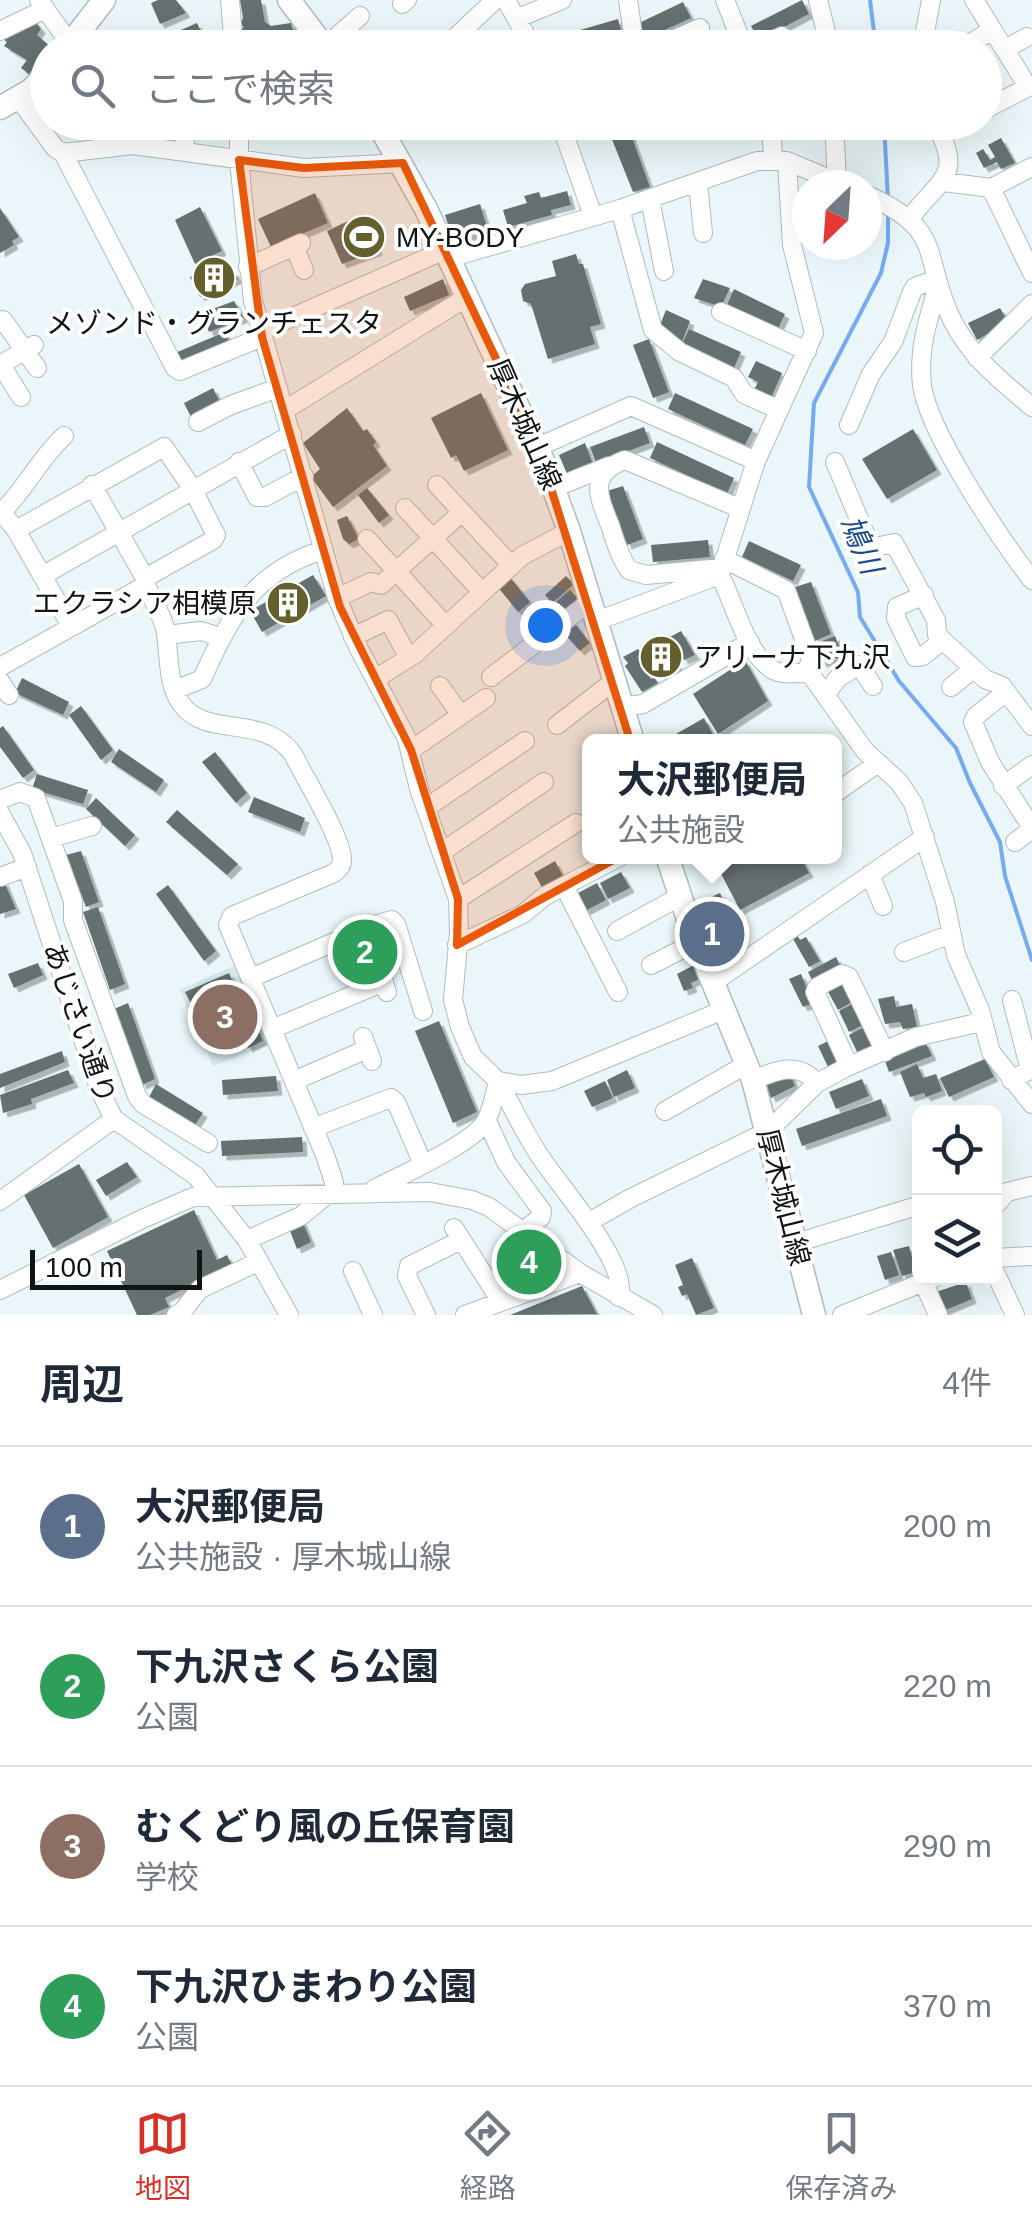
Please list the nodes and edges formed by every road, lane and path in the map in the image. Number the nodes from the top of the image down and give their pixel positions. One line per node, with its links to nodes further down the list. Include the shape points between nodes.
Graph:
1 (104, 0): 15 (main road)
2 (230, 0): 16 (street)
3 (289, 0): 17 (main road)
4 (562, 0): 12 (street)
5 (724, 0): 22 (street)
6 (818, 0): 23 (street)
7 (930, 0): 24 (street)
8 (974, 0): 25 (street)
9 (495, 1): 12 (street); 19 (street)
10 (42, 4): 14 (street); 26 (street)
11 (360, 16): 18 (street)
12 (518, 18): 20 (street)
13 (700, 28): 21 (street)
14 (59, 30)
15 (81, 30)
16 (232, 30)
17 (312, 30)
18 (344, 30)
19 (464, 30)
20 (524, 30)
21 (695, 30)
22 (736, 30)
23 (826, 30)
24 (925, 30)
25 (992, 30)
26 (0, 31)
27 (1026, 37): 29 (street)
28 (1002, 45): 29 (street)
29 (1005, 49): 30 (street)
30 (1030, 86): 32 (street)
31 (30, 87): 33 (main road)
32 (1002, 101)
33 (9, 104): 34 (street)
34 (30, 124)
35 (47, 140): 43 (street)
36 (185, 140): 44 (street)
37 (239, 140): 45 (street)
38 (389, 140): 47 (main road, 厚木城山線)
39 (566, 140): 57 (street)
40 (775, 140): 46 (street)
41 (836, 140): 50 (street)
42 (942, 140): 51 (street)
43 (63, 152): 44 (street, via 133,145); 69 (street, via 174,368 180,372)
44 (185, 152): 45 (street)
45 (239, 160): 47 (street, via 304,168); 61 (street)
46 (780, 160): 49 (street); 52 (street, via 750,163); 71 (street, via 814,333)
47 (403, 163): 59 (main road, 厚木城山線)
48 (1032, 167): 53 (street)
49 (805, 170)
50 (839, 170)
51 (944, 182): 53 (street); 55 (street)
52 (698, 183): 54 (street); 58 (street)
53 (991, 188): 63 (street)
54 (650, 200): 56 (street); 60 (street)
55 (889, 206): 64 (street, via 926,239)
56 (620, 209): 57 (street); 79 (street, via 653,330 680,352 734,378 744,394)
57 (594, 216): 59 (street)
58 (703, 233)
59 (447, 254): 65 (main road, 厚木城山線); 69 (street)
60 (659, 265)
61 (248, 267): 62 (street, via 298,244); 69 (street)
62 (304, 270)
63 (1032, 274)
64 (938, 283): 72 (street); 80 (street, via 915,287 893,342); 108 (street, via 922,351 926,402 962,473)
65 (468, 297): 78 (street); 84 (main road, 厚木城山線)
66 (1032, 304): 72 (street)
67 (721, 312): 71 (street)
68 (3, 320): 70 (street)
69 (262, 334): 75 (street)
70 (30, 347): 73 (street); 74 (street)
71 (807, 351): 79 (street)
72 (977, 358): 77 (street)
73 (0, 365): 76 (street)
74 (37, 368)
75 (278, 388): 78 (street); 81 (street)
76 (21, 396)
77 (1032, 407)
78 (284, 410): 82 (street)
79 (779, 410): 85 (street)
80 (849, 416)
81 (198, 422)
82 (292, 434): 86 (street); 89 (street)
83 (64, 436): 96 (street)
84 (538, 447): 85 (street, via 630,406); 93 (main road, 厚木城山線)
85 (756, 461): 95 (street)
86 (239, 462): 89 (street, via 256,498); 92 (street)
87 (834, 462): 111 (street, via 870,545 894,543)
88 (609, 466): 93 (street); 95 (street, via 636,462); 105 (street, via 598,496 629,570 646,575)
89 (304, 476): 103 (street)
90 (92, 485): 92 (street, via 162,447); 98 (street); 100 (street)
91 (438, 485): 97 (street)
92 (192, 488): 100 (street); 109 (street, via 215,538)
93 (554, 488): 99 (main road, 厚木城山線)
94 (405, 508): 102 (street)
95 (739, 508): 105 (street)
96 (1, 512): 98 (street)
97 (462, 512): 102 (street); 104 (street)
98 (16, 530): 107 (street)
99 (570, 531): 104 (street); 113 (main road, 厚木城山線)
100 (119, 532): 107 (street); 109 (street)
101 (367, 539): 106 (street)
102 (432, 539): 106 (street); 110 (street)
103 (323, 550): 112 (street); 117 (street, via 280,567)
104 (512, 565): 110 (street)
105 (722, 567): 113 (street); 120 (street); 124 (street, via 786,590 811,658)
106 (397, 572): 112 (street, via 380,585 371,582); 115 (street)
107 (42, 576): 114 (street)
108 (1032, 580)
109 (145, 582): 114 (street); 116 (street)
110 (482, 592): 115 (street)
111 (924, 594): 119 (street); 119 (street, via 897,607 896,618 915,657)
112 (337, 598): 118 (street)
113 (594, 611): 125 (street); 127 (main road, 厚木城山線)
114 (71, 626): 122 (street)
115 (446, 626): 121 (street)
116 (166, 635): 117 (street, via 200,631); 131 (street)
117 (220, 637): 131 (street, via 202,678)
118 (353, 637): 121 (street, via 388,620); 126 (street)
119 (942, 640): 123 (street)
120 (750, 642): 124 (street, via 776,672); 135 (street, via 643,704)
121 (409, 658): 126 (street)
122 (0, 667)
123 (974, 668): 130 (street); 132 (street)
124 (807, 672): 133 (street)
125 (491, 677)
126 (375, 679): 141 (street)
127 (614, 681): 135 (main road, 厚木城山線); 137 (street)
128 (440, 686): 136 (street)
129 (873, 686): 133 (street, via 859,665)
130 (951, 687)
131 (175, 690): 173 (street, via 194,715 268,731 286,744 342,858 334,873 228,921)
132 (1006, 692): 138 (street); 145 (street, via 972,722)
133 (826, 694): 142 (street)
134 (486, 698): 136 (street)
135 (622, 707): 139 (main road, 厚木城山線)
136 (462, 715): 141 (street)
137 (557, 725)
138 (1032, 726)
139 (630, 734)
140 (525, 741): 148 (street)
141 (411, 750): 148 (street)
142 (878, 763): 146 (street); 153 (street, via 900,782)
143 (1032, 765): 145 (street)
144 (544, 782): 156 (street)
145 (1003, 786): 152 (street)
146 (842, 788)
147 (0, 800): 154 (street, via 20,792 36,798)
148 (426, 808): 156 (street)
149 (0, 813): 159 (street, あじさい通り)
150 (568, 821): 164 (street)
151 (92, 826): 154 (street)
152 (1032, 828): 155 (street)
153 (925, 837): 160 (street); 168 (street)
154 (51, 838): 196 (street, via 136,1096)
155 (1015, 842)
156 (442, 852): 164 (street)
157 (606, 864): 162 (street)
158 (669, 864): 163 (main road, 厚木城山線)
159 (27, 868): 161 (street); 192 (street, あじさい通り)
160 (870, 874): 165 (street); 174 (street)
161 (0, 878)
162 (564, 886): 170 (street); 175 (street)
163 (679, 898): 167 (street); 169 (main road, 厚木城山線)
164 (458, 899): 170 (street)
165 (883, 906)
166 (372, 926): 173 (street); 176 (street, via 396,924); 180 (street, via 385,987)
167 (617, 931)
168 (951, 934): 171 (street); 179 (street)
169 (696, 942): 172 (street); 174 (main road, 厚木城山線)
170 (457, 945): 188 (street, via 456,1013 473,1057)
171 (904, 952)
172 (652, 964)
173 (250, 978): 180 (street)
174 (714, 982): 178 (main road, 厚木城山線)
175 (618, 992)
176 (418, 1006)
177 (1010, 1008): 184 (street)
178 (726, 1010): 185 (main road, 厚木城山線); 188 (street, via 552,1081)
179 (981, 1022): 182 (street, via 916,1037); 187 (street, via 994,1059)
180 (272, 1030): 186 (street)
181 (368, 1049): 186 (street)
182 (885, 1052): 183 (street); 183 (street, via 842,974 815,992)
183 (849, 1066): 189 (street)
184 (1031, 1069): 187 (street)
185 (750, 1072): 189 (street, via 790,1067); 191 (street); 195 (main road, 厚木城山線)
186 (294, 1080): 194 (street)
187 (1011, 1080): 190 (street)
188 (498, 1081): 193 (street); 205 (street, via 537,1153)
189 (816, 1082): 195 (street)
190 (1032, 1104)
191 (665, 1111)
192 (114, 1119): 201 (street, あじさい通り, via 180,1163); 203 (street)
193 (486, 1121): 197 (street); 206 (street, via 542,1211)
194 (314, 1128): 197 (street, via 391,1098); 199 (street)
195 (768, 1131): 205 (street); 208 (main road, 厚木城山線)
196 (208, 1143)
197 (423, 1164): 200 (street)
198 (1032, 1186): 202 (street)
199 (332, 1192): 200 (street); 201 (street); 207 (street, via 300,1216)
200 (370, 1192): 206 (street, via 472,1200)
201 (210, 1196): 207 (street, あじさい通り); 217 (street, via 159,1211)
202 (1002, 1197)
203 (0, 1201)
204 (912, 1208): 208 (street)
205 (589, 1222): 219 (street)
206 (523, 1231): 213 (street)
207 (246, 1240): 211 (street, あじさい通り)
208 (796, 1243): 226 (main road, 厚木城山線)
209 (1032, 1256): 210 (street)
210 (1002, 1258)
211 (258, 1262): 220 (street, via 200,1289); 221 (street, あじさい通り)
212 (354, 1271): 222 (street)
213 (580, 1273): 218 (street); 219 (street)
214 (914, 1285): 227 (street)
215 (930, 1285): 228 (street)
216 (1001, 1285): 229 (street)
217 (0, 1290)
218 (500, 1300): 223 (street, via 458,1234 408,1266); 224 (street)
219 (628, 1305): 225 (street)
220 (176, 1315)
221 (289, 1315)
222 (373, 1315)
223 (426, 1315)
224 (465, 1315)
225 (652, 1315)
226 (814, 1315)
227 (842, 1315)
228 (938, 1315)
229 (1015, 1315)

